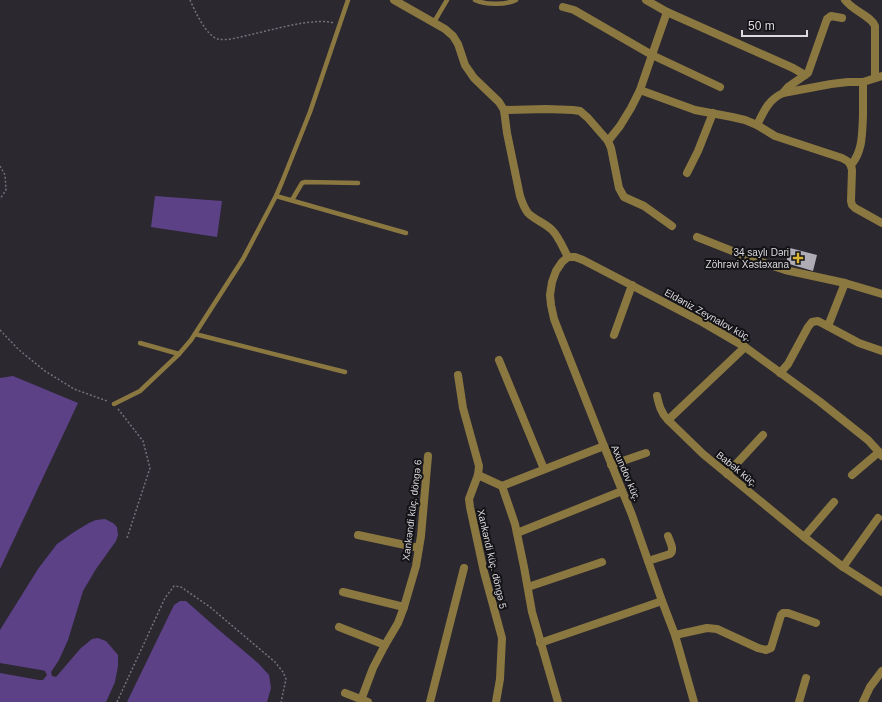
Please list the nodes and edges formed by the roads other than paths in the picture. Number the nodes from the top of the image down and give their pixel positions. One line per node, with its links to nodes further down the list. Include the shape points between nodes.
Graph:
1 (348, 0): 26 (lane, via 310,112)
2 (394, 0): 11 (street)
3 (446, 0): 11 (lane)
4 (475, 0): 5 (lane, via 484,3 507,3)
5 (516, 0)
6 (646, 0): 9 (street)
7 (844, 0): 14 (street, via 875,26)
8 (563, 7): 12 (street, via 574,10)
9 (667, 12): 12 (street); 13 (street)
10 (842, 18): 13 (street, via 831,16 827,19 808,73)
11 (434, 22): 19 (street, via 453,36 465,65 474,78 500,102)
12 (652, 55): 16 (street); 17 (street)
13 (805, 75): 18 (street)
14 (879, 77): 15 (street)
15 (863, 82): 18 (street, via 831,84); 23 (street, via 862,137 859,151)
16 (720, 87)
17 (640, 90): 20 (street, via 695,110); 22 (street, via 620,126)
18 (783, 93): 21 (street, via 767,105)
19 (504, 110): 22 (street, via 580,111); 32 (street, via 523,206 552,230)
20 (712, 113): 21 (street); 24 (street)
21 (757, 125): 23 (street, via 776,136 842,158)
22 (608, 141): 29 (street, via 619,188 624,197 644,206)
23 (851, 165): 28 (street, via 852,205)
24 (688, 173)
25 (358, 183): 27 (lane, via 305,182)
26 (276, 196): 27 (lane); 37 (lane, via 243,259)
27 (292, 200): 30 (lane)
28 (882, 223)
29 (672, 226)
30 (406, 233)
31 (697, 237): 33 (street, via 785,270)
32 (568, 257): 34 (street, Eldəniz Zeynalov küç., via 583,260); 51 (street, Axundov küç., via 556,271 552,282 551,305 560,338)
33 (845, 283): 35 (street); 36 (street)
34 (632, 285): 38 (street); 40 (street, Eldəniz Zeynalov küç.)
35 (882, 294)
36 (828, 326): 41 (street, via 859,343); 45 (street, via 818,321 812,322 788,364)
37 (195, 334): 42 (lane); 44 (lane)
38 (614, 335)
39 (140, 343): 42 (lane)
40 (745, 347): 45 (street, Eldəniz Zeynalov küç.); 49 (street)
41 (882, 351)
42 (179, 354): 48 (lane, via 140,391)
43 (499, 360): 56 (street)
44 (345, 372)
45 (780, 372): 53 (street, Eldəniz Zeynalov küç., via 868,440)
46 (458, 375): 58 (street, Xankəndi küç. döngə 5, via 463,408 479,466)
47 (657, 396): 49 (street, Babək küç., via 660,408)
48 (114, 404)
49 (668, 420): 57 (street, Babək küç.)
50 (763, 435): 57 (street)
51 (604, 446): 55 (street, Axundov küç.); 56 (street)
52 (646, 453): 55 (street)
53 (881, 454): 59 (street)
54 (428, 456): 68 (street, Xankəndi küç. döngə 6)
55 (611, 465): 61 (street, Axundov küç.)
56 (544, 469): 60 (street)
57 (727, 474): 67 (street, Babək küç.)
58 (478, 475): 60 (street); 88 (street, Xankəndi küç. döngə 5, via 469,499 470,507 502,638)
59 (852, 475)
60 (502, 486): 64 (street)
61 (622, 492): 64 (street); 69 (street, Axundov küç.)
62 (834, 502): 67 (street)
63 (878, 518): 71 (street)
64 (517, 533): 73 (street)
65 (358, 535): 68 (street)
66 (668, 536): 69 (street, via 672,553)
67 (804, 537): 71 (street, Babək küç.)
68 (419, 548): 77 (street, Xankəndi küç. döngə 6)
69 (648, 561): 76 (street, Axundov küç.)
70 (602, 562): 73 (street)
71 (843, 566): 75 (street, Babək küç.)
72 (464, 568): 87 (street)
73 (528, 588): 81 (street)
74 (343, 592): 77 (street)
75 (882, 592)
76 (662, 601): 80 (street, Axundov küç.); 81 (street)
77 (404, 607): 82 (street, Xankəndi küç. döngə 6, via 398,623)
78 (816, 623): 80 (street, via 783,613 771,648 766,650 717,629 707,628)
79 (339, 627): 82 (street)
80 (675, 634): 90 (street, Axundov küç.)
81 (540, 642): 89 (street)
82 (384, 645): 86 (street, Xankəndi küç. döngə 6, via 373,668)
83 (882, 671): 92 (street)
84 (806, 678): 91 (street)
85 (345, 693): 86 (street)
86 (365, 701)
87 (430, 702)
88 (496, 702)
89 (558, 702)
90 (694, 702)
91 (799, 702)
92 (863, 702)

